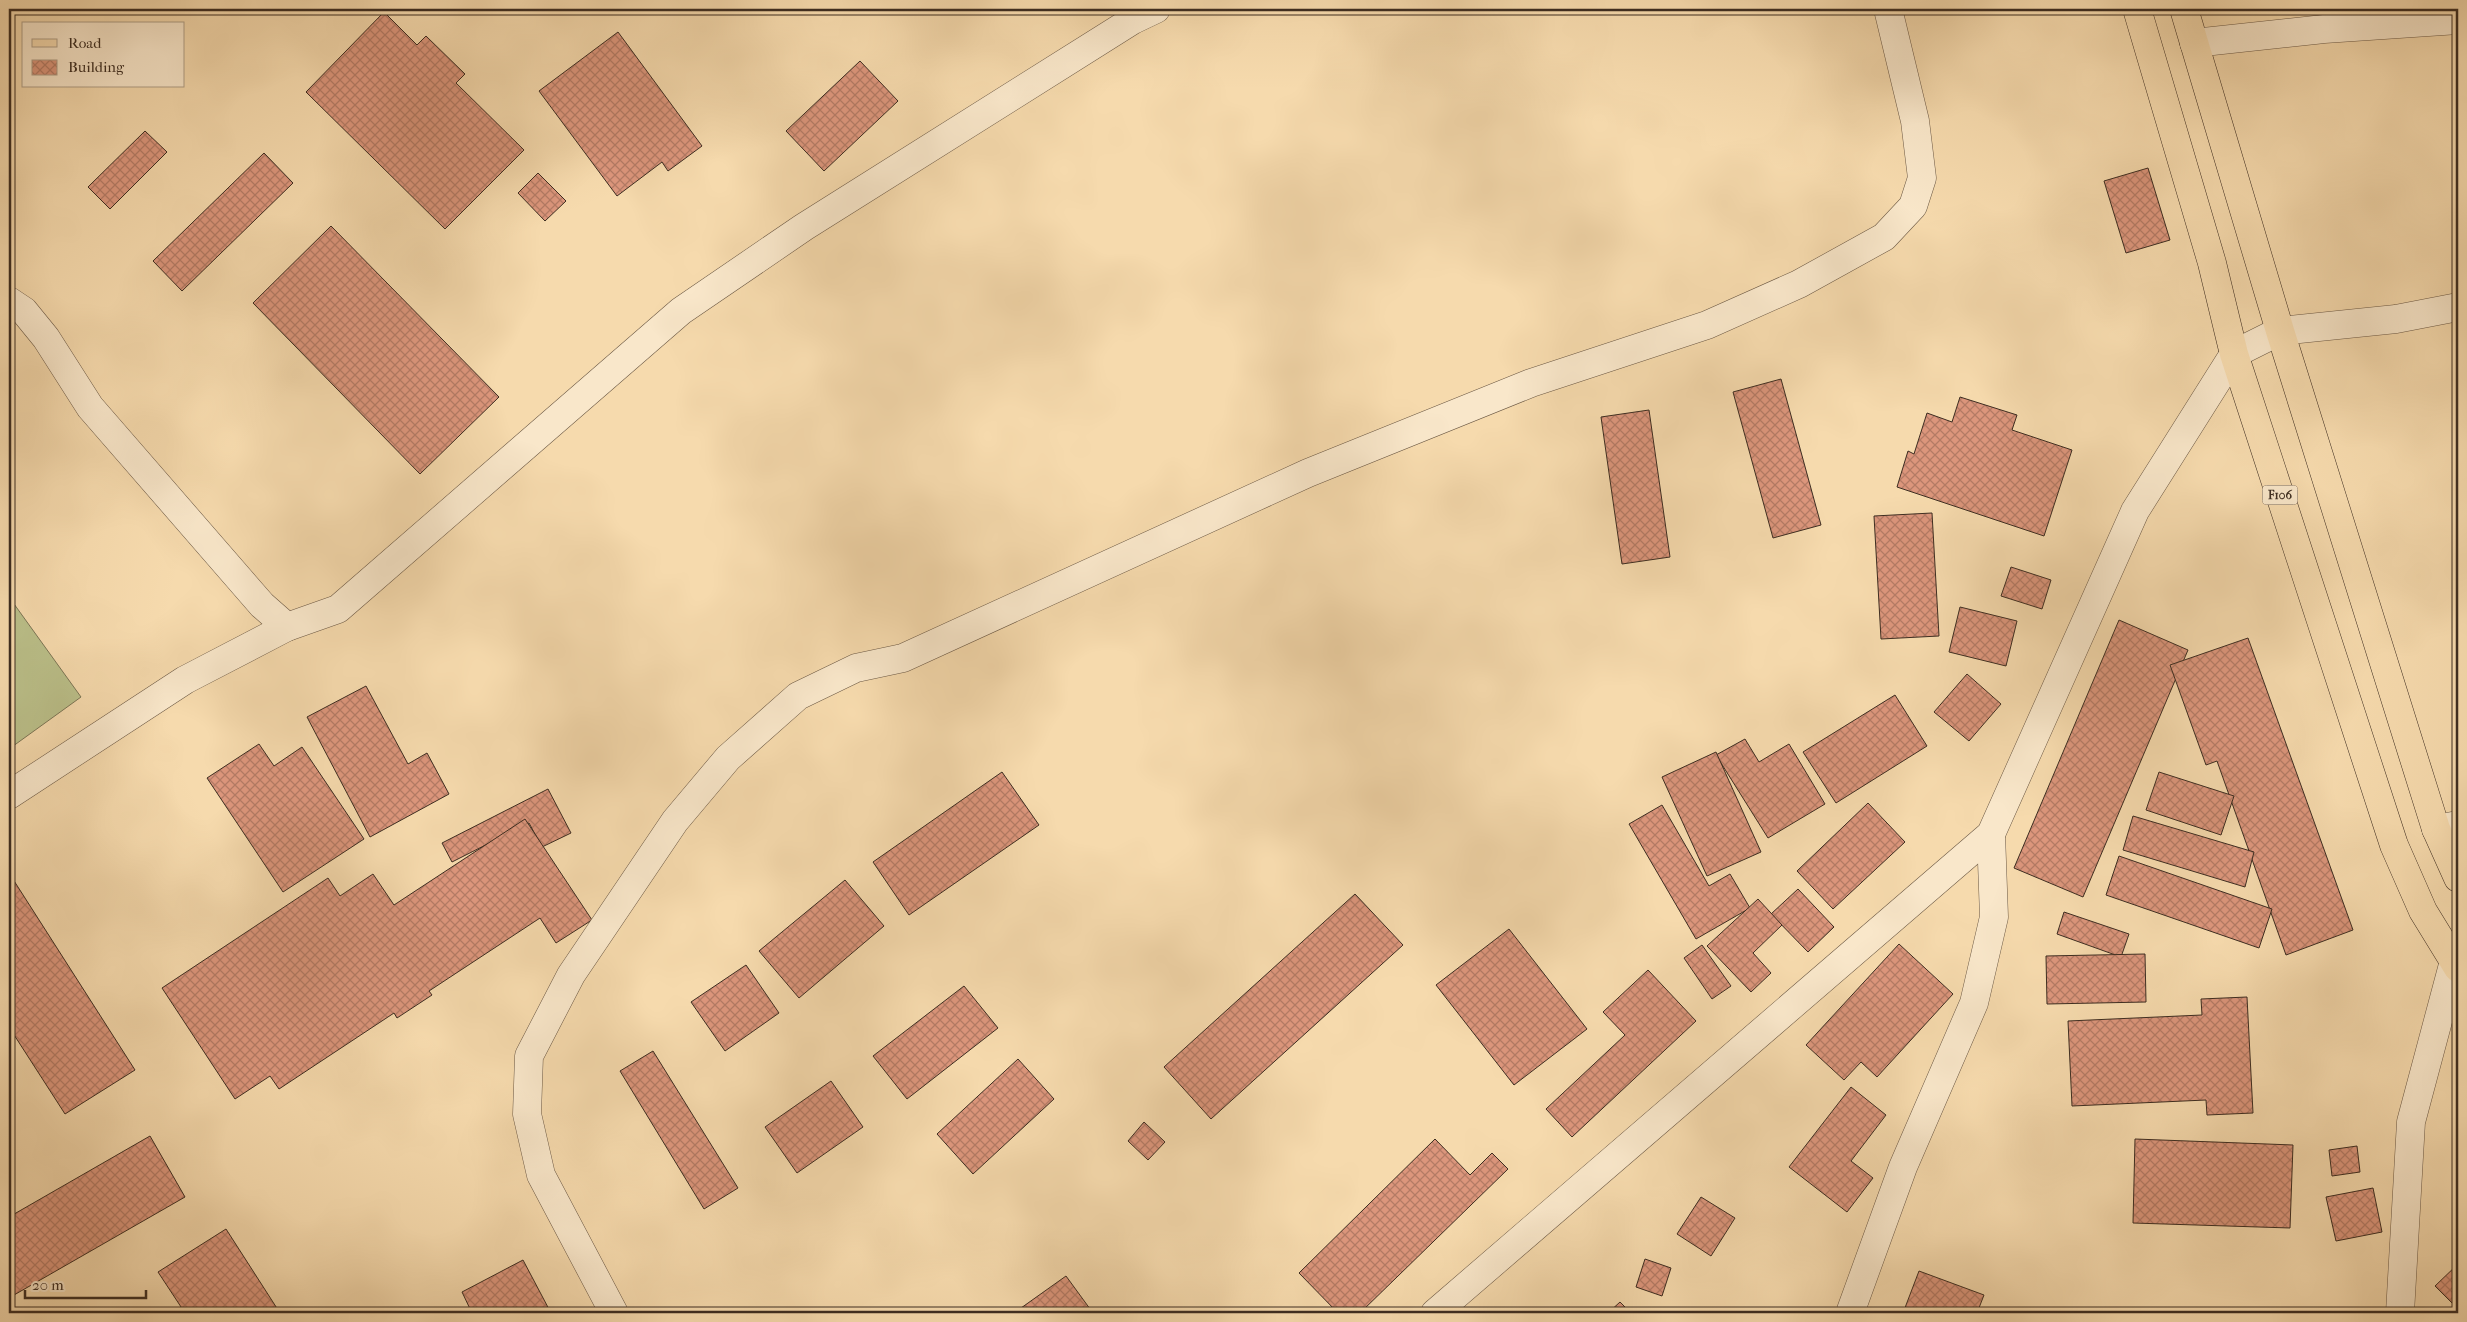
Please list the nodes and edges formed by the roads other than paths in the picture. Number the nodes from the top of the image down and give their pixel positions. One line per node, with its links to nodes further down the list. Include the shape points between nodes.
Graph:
1 (1156, 9): 11 (street, via 1133,20 804,227 681,311 338,609)
2 (1888, 9): 17 (street, via 1916,122 1922,178 1913,206 1884,237 1799,284 1706,325 1531,383 1299,478 903,658 856,668 798,696 728,758 675,821 571,975 529,1056 527,1114 541,1175)
3 (2137, 9): 10 (main road, F106, via 2212,263)
4 (2184, 9): 6 (main road)
5 (2458, 20): 6 (street, via 2324,29)
6 (2194, 43): 9 (main road)
7 (9, 302): 11 (street, via 24,311 46,338 90,407 262,605)
8 (2458, 307): 9 (street, via 2396,319)
9 (2280, 332): 10 (street); 13 (main road)
10 (2234, 354): 14 (street, via 2135,512); 16 (main road, F106, via 2394,845 2423,911)
11 (287, 627): 12 (street, via 185,680)
12 (9, 795)
13 (2447, 827): 15 (main road)
14 (1991, 834): 18 (street); 19 (street, via 1994,917 1974,1002 1903,1167)
15 (2458, 878)
16 (2457, 961): 20 (street, via 2412,1122)
17 (614, 1313)
18 (1435, 1313)
19 (1850, 1313)
20 (2400, 1313)

